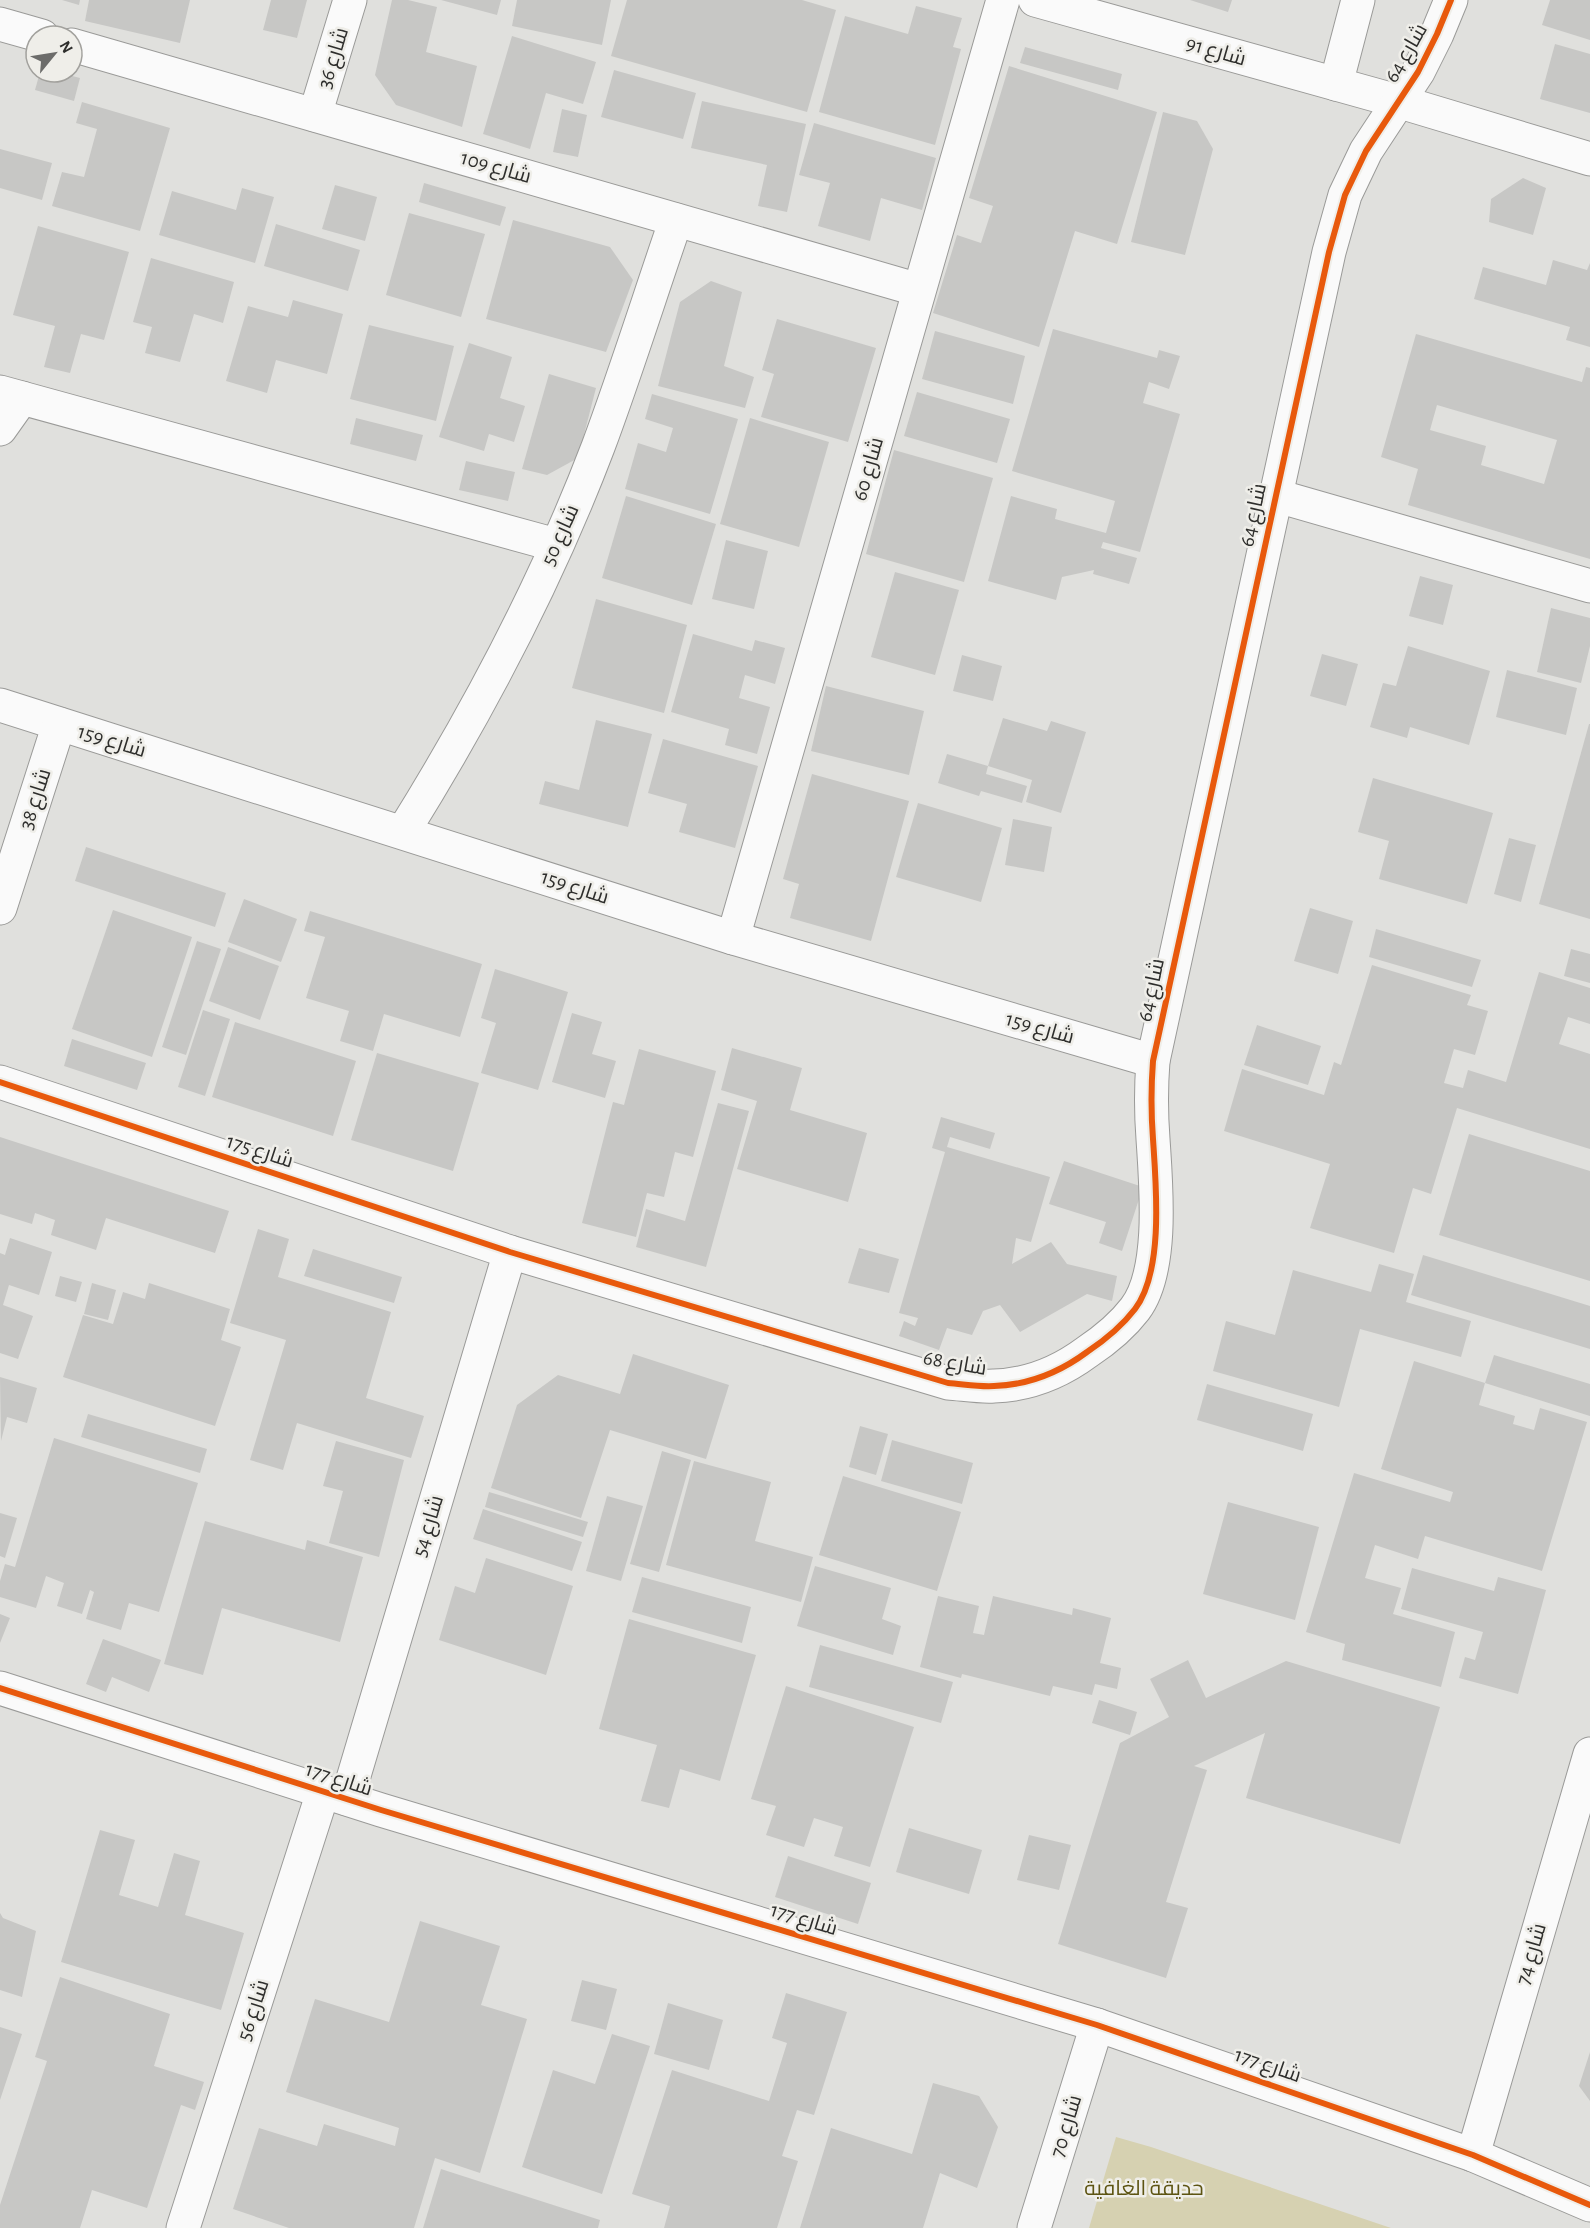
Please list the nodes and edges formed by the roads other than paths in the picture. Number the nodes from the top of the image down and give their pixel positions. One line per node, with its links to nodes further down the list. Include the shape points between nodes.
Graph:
1 (350, 0): 11 (street, شارع 36)
2 (1003, 0): 14 (street, شارع 60)
3 (1035, 0): 9 (street, شارع 91)
4 (1358, 0): 9 (street)
5 (1451, 0): 10 (street, شارع 64, via 1418,72)
6 (0, 24): 7 (street)
7 (24, 31)
8 (84, 48): 11 (street, شارع 109)
9 (1336, 84): 10 (street, شارع 91)
10 (1397, 101): 12 (street, شارع 91); 17 (street, شارع 64, via 1366,151 1346,195 1329,252)
11 (315, 115): 13 (street, شارع 109)
12 (1590, 159)
13 (676, 220): 14 (street, شارع 109); 18 (street, شارع 50, via 598,447)
14 (920, 290): 24 (street, شارع 60)
15 (11, 395): 16 (street); 18 (street)
16 (0, 429)
17 (1275, 495): 19 (street); 25 (street, شارع 64)
18 (556, 545): 22 (street, شارع 50, via 484,693)
19 (1590, 586)
20 (0, 705): 21 (street, شارع 159)
21 (59, 724): 22 (street, شارع 159); 23 (street, شارع 38)
22 (403, 832): 24 (street, شارع 159)
23 (0, 908)
24 (733, 938): 25 (street, شارع 159)
25 (1153, 1061): 27 (street, شارع 68, via 1156,1203 1151,1274 1136,1308 1106,1339 1070,1364 1036,1380 994,1386 948,1383)
26 (0, 1082): 27 (street, شارع 175)
27 (510, 1252): 30 (street, شارع 54)
28 (0, 1688): 30 (street, شارع 177)
29 (1590, 1754): 32 (street, شارع 74)
30 (335, 1796): 31 (street, شارع 177); 34 (street, شارع 56)
31 (1097, 2025): 32 (street, شارع 177); 35 (street, شارع 70)
32 (1473, 2155): 33 (street, شارع 177)
33 (1590, 2205)
34 (183, 2228)
35 (1034, 2228)

